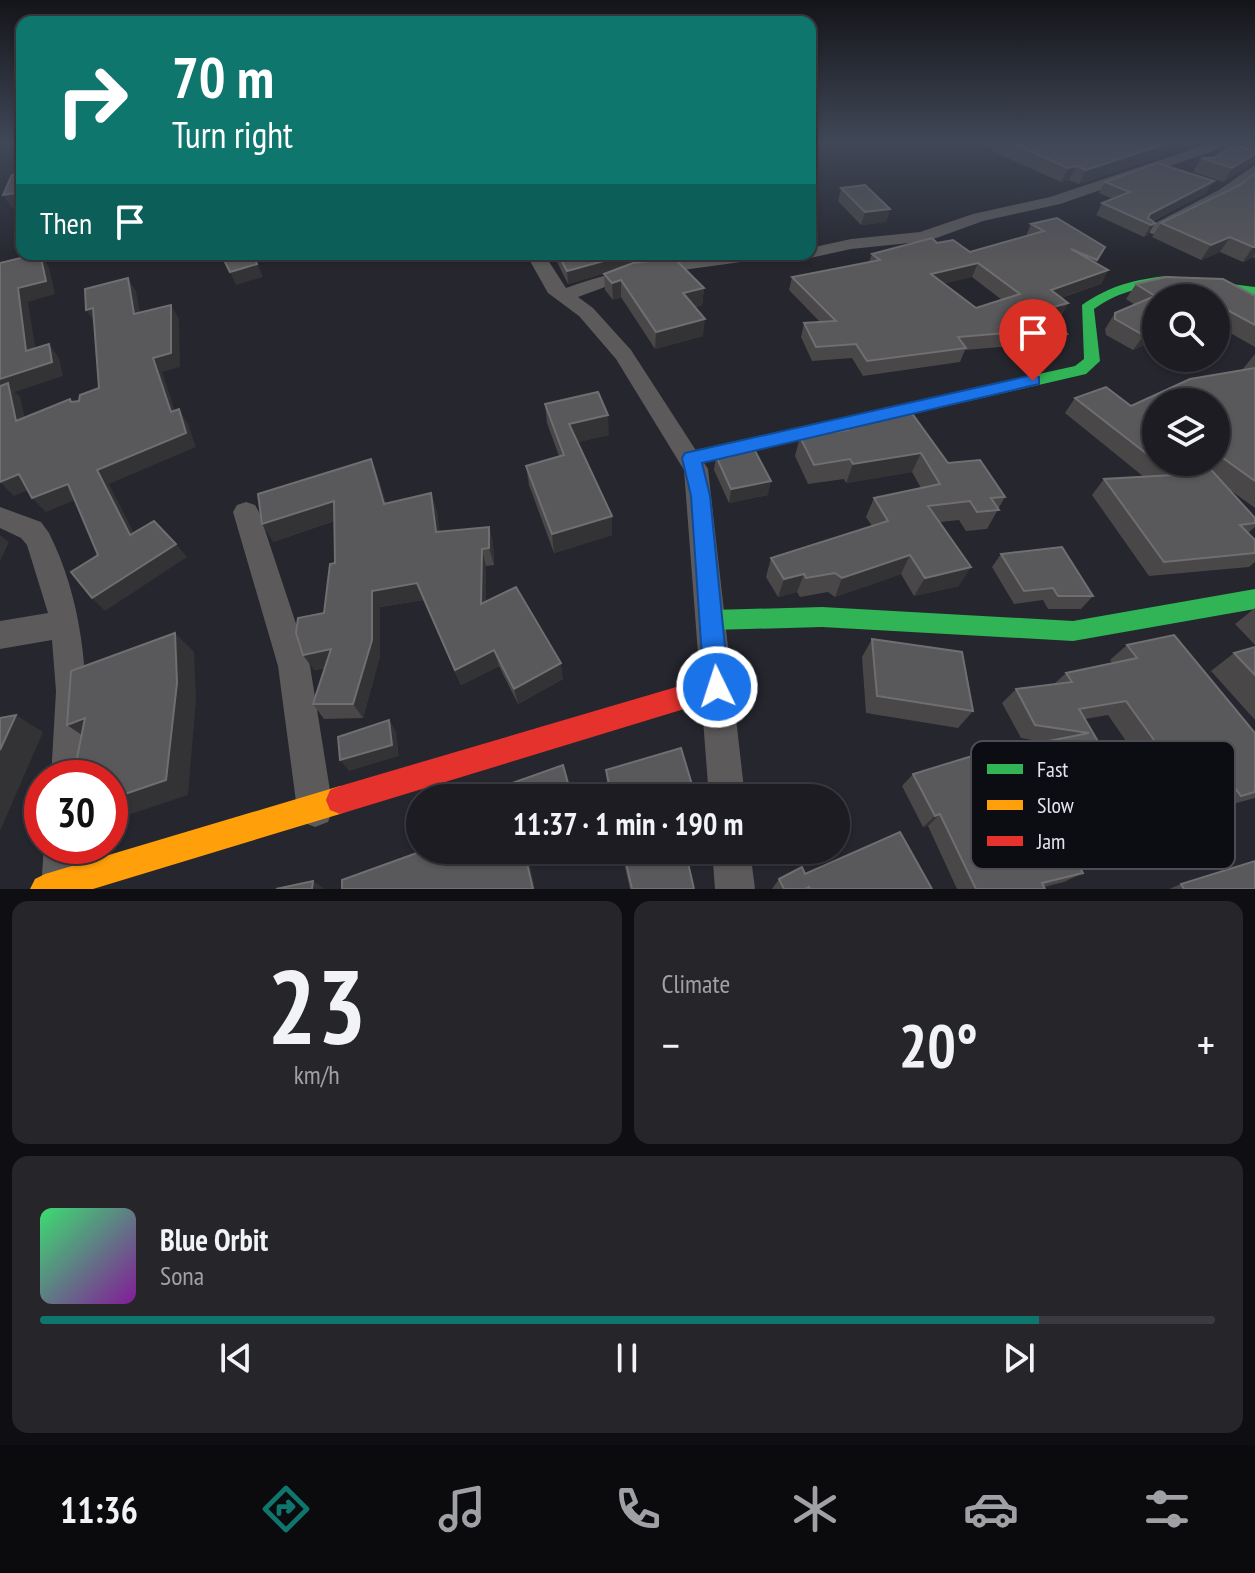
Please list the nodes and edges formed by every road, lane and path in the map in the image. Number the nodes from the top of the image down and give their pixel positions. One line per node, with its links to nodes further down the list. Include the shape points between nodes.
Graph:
1 (1104, 183): 4 (street, via 922,237)
2 (1228, 183): 3 (street)
3 (1152, 229)
4 (816, 252)
5 (538, 260): 8 (street, via 555,289)
6 (718, 260): 8 (street, via 629,272)
7 (1255, 291): 9 (street, via 1205,280 1143,282 1087,308 1092,361 1080,370)
8 (566, 295): 9 (street, via 607,334)
9 (691, 458): 13 (street, via 700,496)
10 (246, 512): 19 (street, via 294,666)
11 (0, 517): 14 (street, via 31,530 39,541)
12 (1255, 599): 13 (street, via 1073,631 837,618)
13 (712, 620): 16 (street)
14 (66, 624): 15 (street); 17 (street, via 72,691)
15 (0, 635)
16 (717, 687): 18 (street); 19 (street)
17 (70, 760)
18 (726, 784)
19 (315, 809): 22 (street)
20 (58, 864): 22 (street)
21 (732, 864): 23 (street)
22 (52, 887)
23 (735, 889)

